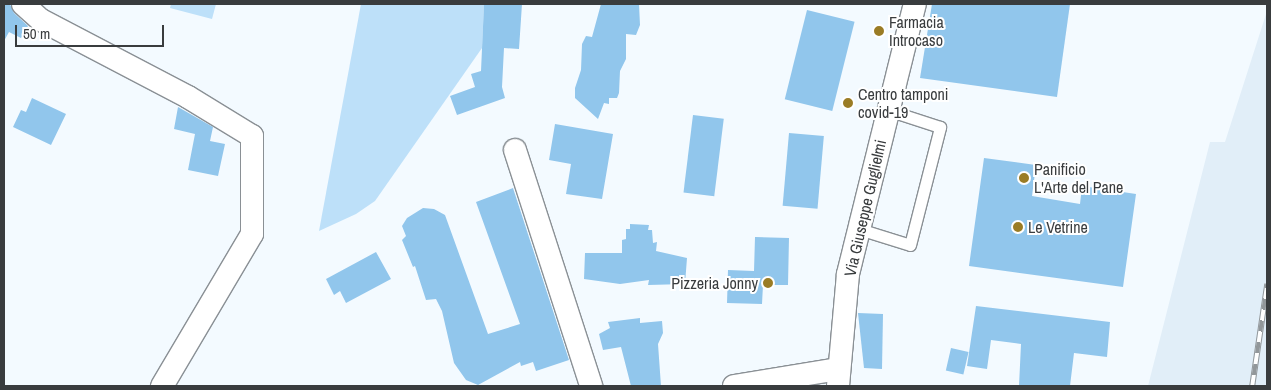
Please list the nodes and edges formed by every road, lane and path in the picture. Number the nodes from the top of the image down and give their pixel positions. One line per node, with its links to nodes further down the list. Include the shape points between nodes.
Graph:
1 (23, 4): 7 (street, via 41,20 188,97 252,136 252,234)
2 (914, 4): 3 (street, Via Giuseppe Guglielmi)
3 (888, 110): 5 (street, Via Giuseppe Guglielmi); 5 (lane, via 940,127 910,245)
4 (514, 150): 8 (street)
5 (859, 229): 6 (street, Via Giuseppe Guglielmi, via 848,274)
6 (838, 377): 9 (street)
7 (162, 386)
8 (591, 386)
9 (734, 386)

